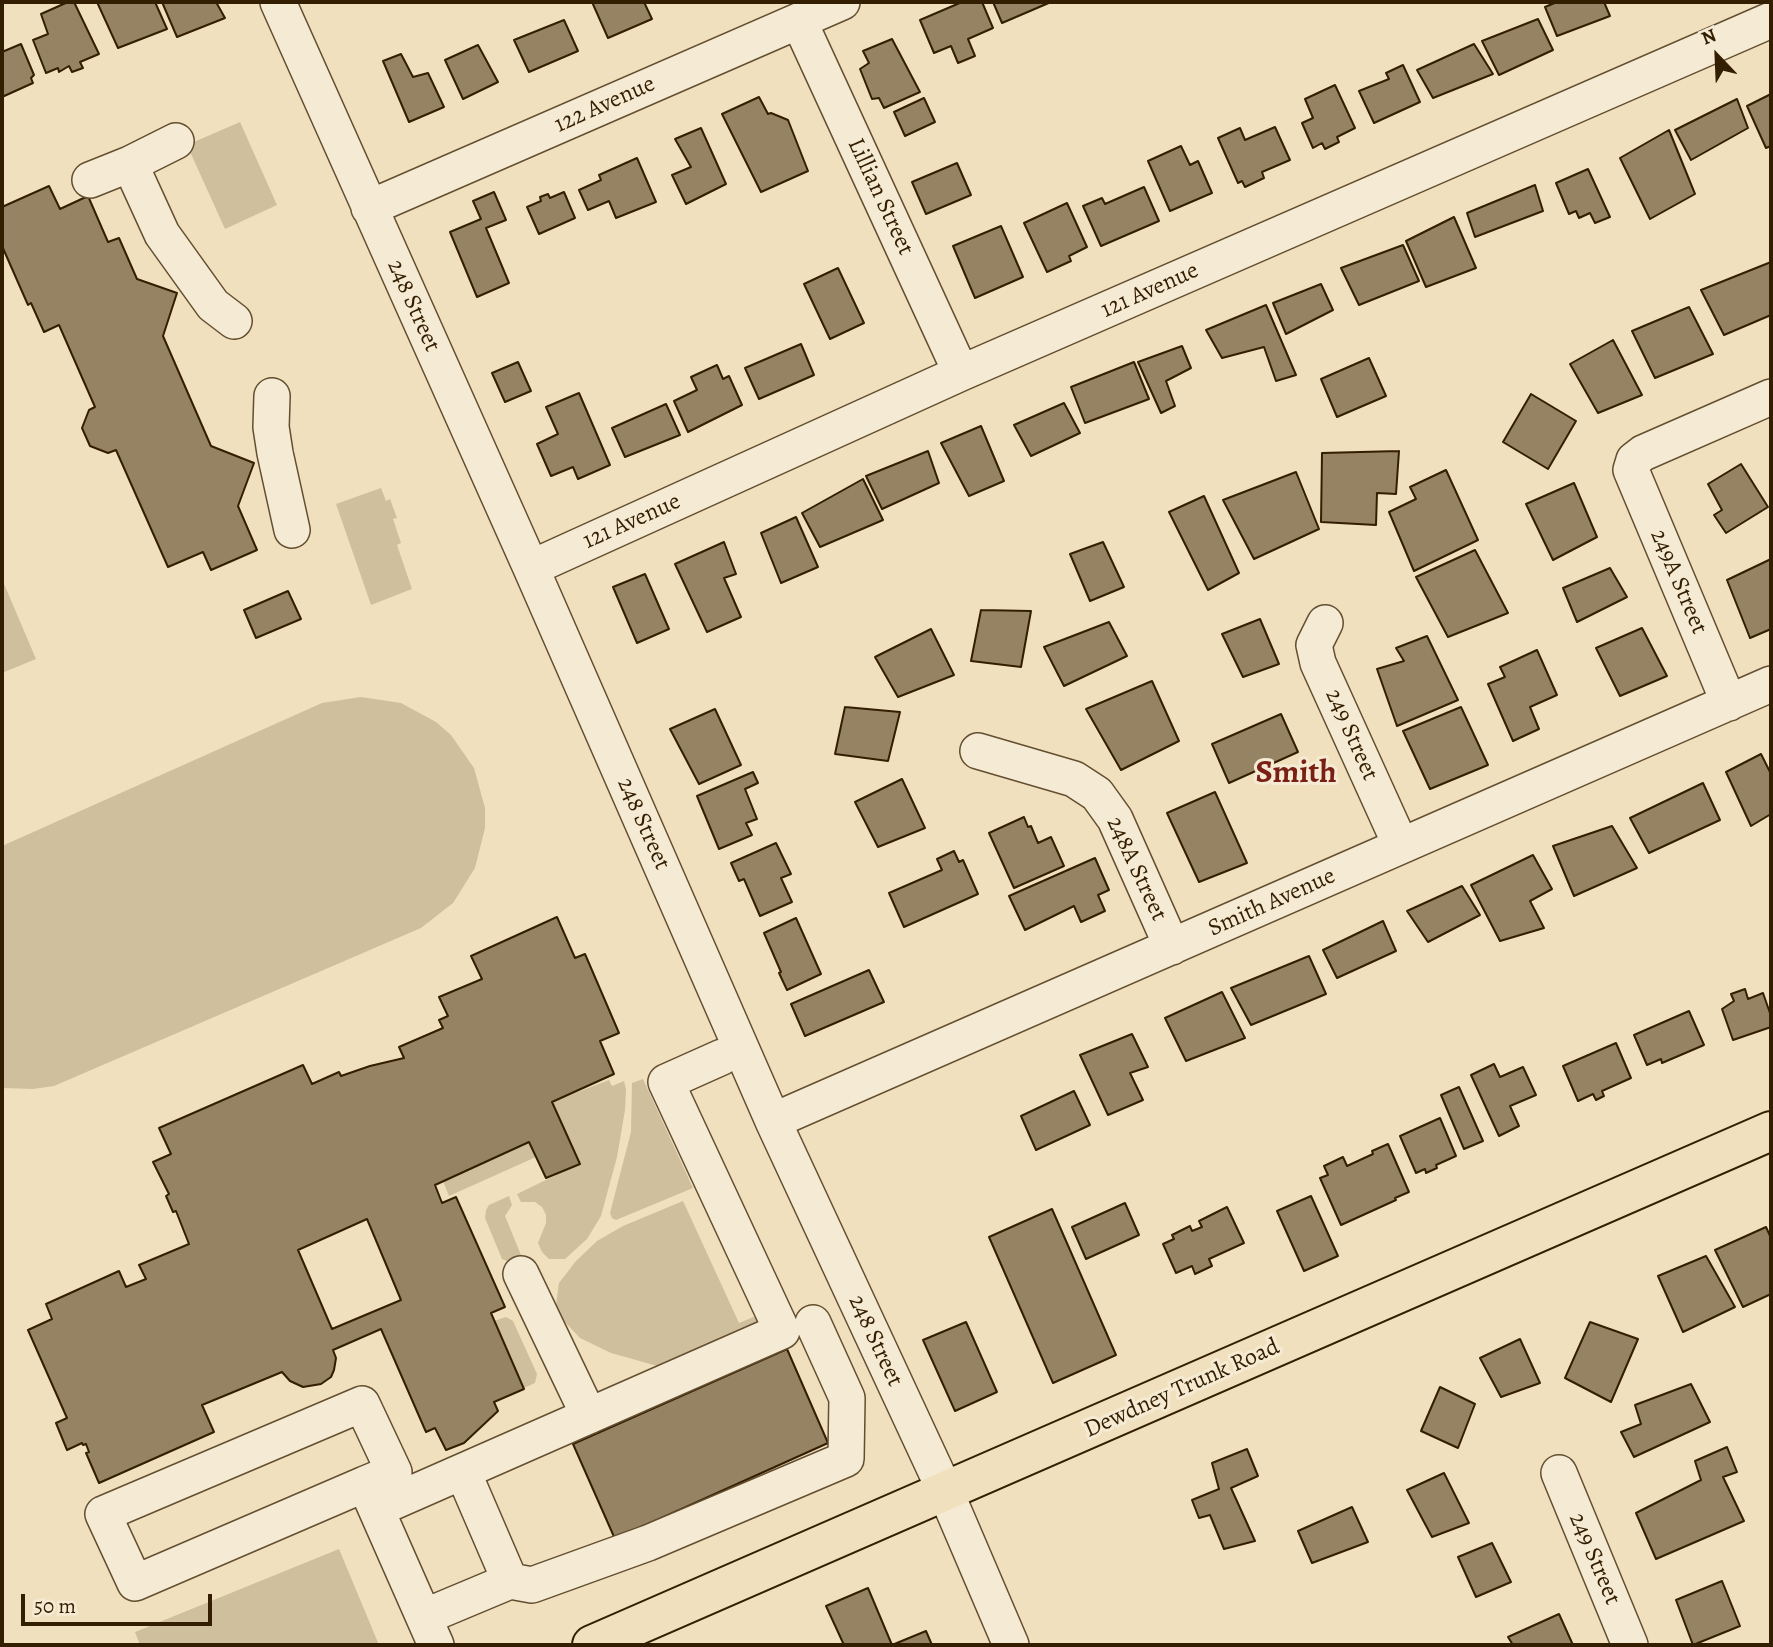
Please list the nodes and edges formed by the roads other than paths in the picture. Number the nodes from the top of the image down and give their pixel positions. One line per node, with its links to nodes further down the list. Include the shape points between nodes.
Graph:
1 (278, 2): 8 (street, 248 Street)
2 (842, 2): 4 (street, 122 Avenue)
3 (1771, 20): 10 (street, 121 Avenue)
4 (799, 21): 8 (street, 122 Avenue); 10 (street, Lillian Street)
5 (176, 142): 6 (street)
6 (130, 164): 7 (street); 9 (street, via 162,234 213,305)
7 (90, 180)
8 (369, 208): 14 (street, 248 Street)
9 (234, 321)
10 (961, 373): 14 (street, 121 Avenue)
11 (272, 396): 13 (street, via 271,427)
12 (1771, 397): 17 (street, 249A Street, via 1643,453 1631,470)
13 (292, 530)
14 (531, 568): 22 (street, 248 Street)
15 (1325, 623): 19 (street, 249 Street, via 1314,645 1318,663)
16 (1771, 684): 17 (street, Smith Avenue)
17 (1729, 703): 19 (street, Smith Avenue)
18 (978, 751): 20 (street, 248A Street, via 1074,779 1097,794 1115,819)
19 (1401, 846): 20 (street, Smith Avenue)
20 (1172, 947): 22 (street, Smith Avenue)
21 (722, 1057): 26 (street, via 666,1082)
22 (773, 1121): 25 (street, 248 Street)
23 (1771, 1131): 30 (main road, Dewdney Trunk Road)
24 (521, 1274): 27 (street)
25 (860, 1308): 26 (street); 30 (street, 248 Street)
26 (798, 1327): 27 (street); 32 (street, via 847,1398 846,1459 648,1543 532,1584)
27 (589, 1416): 28 (street)
28 (463, 1472): 31 (street); 32 (street)
29 (1559, 1473): 36 (street, 249 Street)
30 (946, 1493): 34 (main road, Dewdney Trunk Road); 35 (street, 248 Street)
31 (371, 1496): 31 (street, via 394,1472 362,1404 103,1514 135,1583); 33 (street)
32 (510, 1581): 33 (street)
33 (430, 1631)
34 (592, 1645)
35 (1011, 1645)
36 (1630, 1645)

